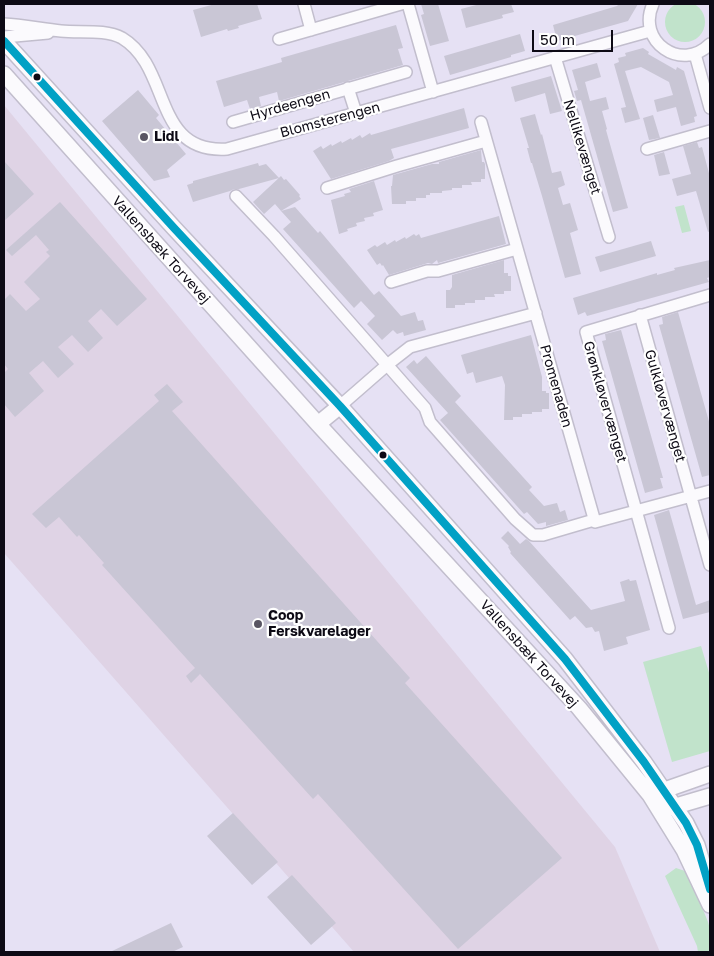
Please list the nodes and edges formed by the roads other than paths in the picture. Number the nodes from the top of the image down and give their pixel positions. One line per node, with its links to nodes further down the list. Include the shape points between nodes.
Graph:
1 (304, 4): 6 (street)
2 (401, 4): 6 (street)
3 (408, 4): 17 (street)
4 (653, 4): 8 (street)
5 (4, 24): 7 (street, Blomsterengen)
6 (312, 30): 10 (street)
7 (62, 31): 9 (street, Blomsterengen); 19 (street, Blomsterengen, via 112,34 130,44 141,54 177,130 188,142 205,148 227,149)
8 (650, 31): 12 (street, via 659,45 669,52 682,56); 13 (street, Blomsterengen)
9 (4, 39): 34 (street, Vallensbæk Torvevej)
10 (279, 39)
11 (710, 44): 12 (street)
12 (695, 54): 18 (street)
13 (555, 57): 17 (street, Blomsterengen); 27 (street, Nellikevænget)
14 (406, 72): 16 (street, Hyrdeengen)
15 (4, 74): 35 (street, Vallensbæk Torvevej)
16 (348, 88): 19 (street, Hyrdeengen); 20 (street, Hyrdeengen)
17 (433, 92): 19 (street, Blomsterengen)
18 (710, 108)
19 (356, 113)
20 (233, 122)
21 (481, 122): 23 (street, Promenaden)
22 (710, 131): 24 (street)
23 (486, 141): 25 (street); 28 (street, Promenaden)
24 (647, 149)
25 (327, 188)
26 (236, 196): 33 (street)
27 (610, 237)
28 (517, 249): 29 (street); 31 (street, Promenaden)
29 (391, 282)
30 (710, 296): 32 (street, Grønkløvervænget)
31 (536, 313): 33 (street, via 410,347); 39 (street, Promenaden)
32 (640, 316): 37 (street, Gulkløvervænget); 38 (street, Grønkløvervænget, via 586,332)
33 (387, 365): 34 (street); 39 (street, via 425,408 430,422 515,519 533,535)
34 (340, 406): 35 (street); 43 (street, Vallensbæk Torvevej, via 546,636 644,762)
35 (318, 424): 43 (street, Vallensbæk Torvevej)
36 (710, 491): 37 (street)
37 (691, 497): 38 (street); 40 (street, Gulkløvervænget)
38 (635, 511): 39 (street); 41 (street)
39 (595, 521)
40 (710, 565)
41 (669, 628)
42 (710, 774): 43 (street)
43 (657, 792): 45 (street, Vallensbæk Torvevej); 46 (street, Vallensbæk Torvevej)
44 (710, 796): 45 (street)
45 (675, 806): 46 (street); 47 (street, Vallensbæk Torvevej, via 696,845)
46 (660, 811): 48 (street, Vallensbæk Torvevej, via 684,850)
47 (710, 889)
48 (710, 905)

